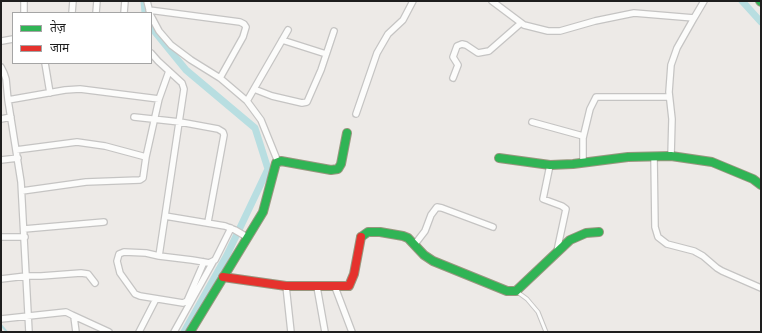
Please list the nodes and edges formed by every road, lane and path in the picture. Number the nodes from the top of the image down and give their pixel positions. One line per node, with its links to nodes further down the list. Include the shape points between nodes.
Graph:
1 (24, 1): 10 (street)
2 (73, 1): 11 (street)
3 (97, 1): 12 (street)
4 (125, 1): 13 (street)
5 (148, 1): 9 (street)
6 (413, 1): 35 (street, via 403,20 388,34 377,53)
7 (492, 1): 16 (street)
8 (704, 1): 15 (street)
9 (149, 11): 27 (street, via 244,24 246,27 243,38)
10 (24, 12)
11 (72, 12)
12 (96, 12)
13 (124, 12)
14 (152, 18): 27 (street, via 158,31 171,45)
15 (694, 18): 16 (street, via 634,13 560,31 548,31); 31 (street, via 674,56)
16 (521, 23): 28 (street, via 489,51 478,53 466,45 459,44 453,56 458,65)
17 (288, 30): 20 (street)
18 (334, 31): 23 (street)
19 (12, 40): 21 (street)
20 (282, 40): 23 (street); 29 (street)
21 (2, 41)
22 (152, 53): 26 (street)
23 (326, 54): 29 (street, via 307,102 272,96)
24 (45, 64): 30 (street)
25 (1, 67): 33 (street, via 6,79)
26 (169, 71): 32 (street); 40 (street, via 184,86)
27 (220, 78): 34 (street)
28 (453, 78)
29 (254, 89): 34 (street)
30 (50, 93): 32 (street, via 91,90); 33 (street)
31 (669, 97): 43 (street, via 596,97 590,109); 46 (street)
32 (159, 99): 39 (street)
33 (8, 100): 36 (street)
34 (247, 100): 51 (street, via 262,120)
35 (356, 114)
36 (10, 117): 38 (street); 44 (street)
37 (134, 117): 39 (street)
38 (1, 119)
39 (156, 119): 40 (street); 47 (street)
40 (180, 122): 56 (street); 58 (street, via 218,129 224,135)
41 (532, 122): 43 (street)
42 (347, 133): 51 (street, via 338,169)
43 (584, 136): 52 (street)
44 (16, 150): 47 (street, via 77,142 105,146); 48 (street)
45 (654, 156): 46 (street); 52 (street); 78 (street, via 655,227 658,237 667,244 694,251 722,271)
46 (672, 156): 54 (street, via 712,162 753,179)
47 (146, 157): 55 (street, via 143,178 140,180 86,182)
48 (18, 158): 50 (street); 55 (street)
49 (499, 158): 53 (street)
50 (1, 160)
51 (278, 162): 63 (street, via 275,165 263,212)
52 (583, 163): 53 (street)
53 (550, 165): 67 (street, via 543,199 566,209)
54 (761, 185)
55 (22, 192): 60 (street)
56 (165, 216): 58 (street); 68 (street)
57 (104, 222): 60 (street)
58 (208, 222): 61 (street)
59 (493, 227): 66 (street, via 436,207 425,231)
60 (24, 229): 64 (street)
61 (233, 229): 63 (street); 70 (street)
62 (599, 232): 67 (street, via 574,238)
63 (245, 236): 72 (street)
64 (25, 237): 65 (street); 71 (street)
65 (1, 238)
66 (415, 244): 77 (street, via 403,236 380,232 364,234 359,241 351,284); 79 (street, via 433,261 508,291)
67 (558, 251): 79 (street)
68 (159, 256): 69 (street); 80 (street, via 124,252 118,254 117,261 120,273 135,294)
69 (204, 262): 70 (street); 80 (street, via 185,303)
70 (214, 262): 88 (street)
71 (26, 276): 73 (street); 74 (street, via 81,273 88,274); 82 (street)
72 (223, 277): 75 (street); 89 (street)
73 (1, 279)
74 (95, 283)
75 (286, 286): 76 (street); 90 (street)
76 (317, 287): 77 (street); 91 (street)
77 (335, 287): 92 (street)
78 (761, 288)
79 (516, 291): 93 (lane, via 538,312)
80 (156, 299): 87 (street)
81 (72, 315): 82 (street, via 66,312); 85 (street); 86 (street)
82 (28, 317): 83 (street); 84 (street)
83 (1, 319)
84 (28, 332)
85 (76, 332)
86 (109, 332)
87 (139, 332)
88 (174, 332)
89 (190, 332)
90 (291, 332)
91 (325, 332)
92 (352, 332)
93 (546, 332)

